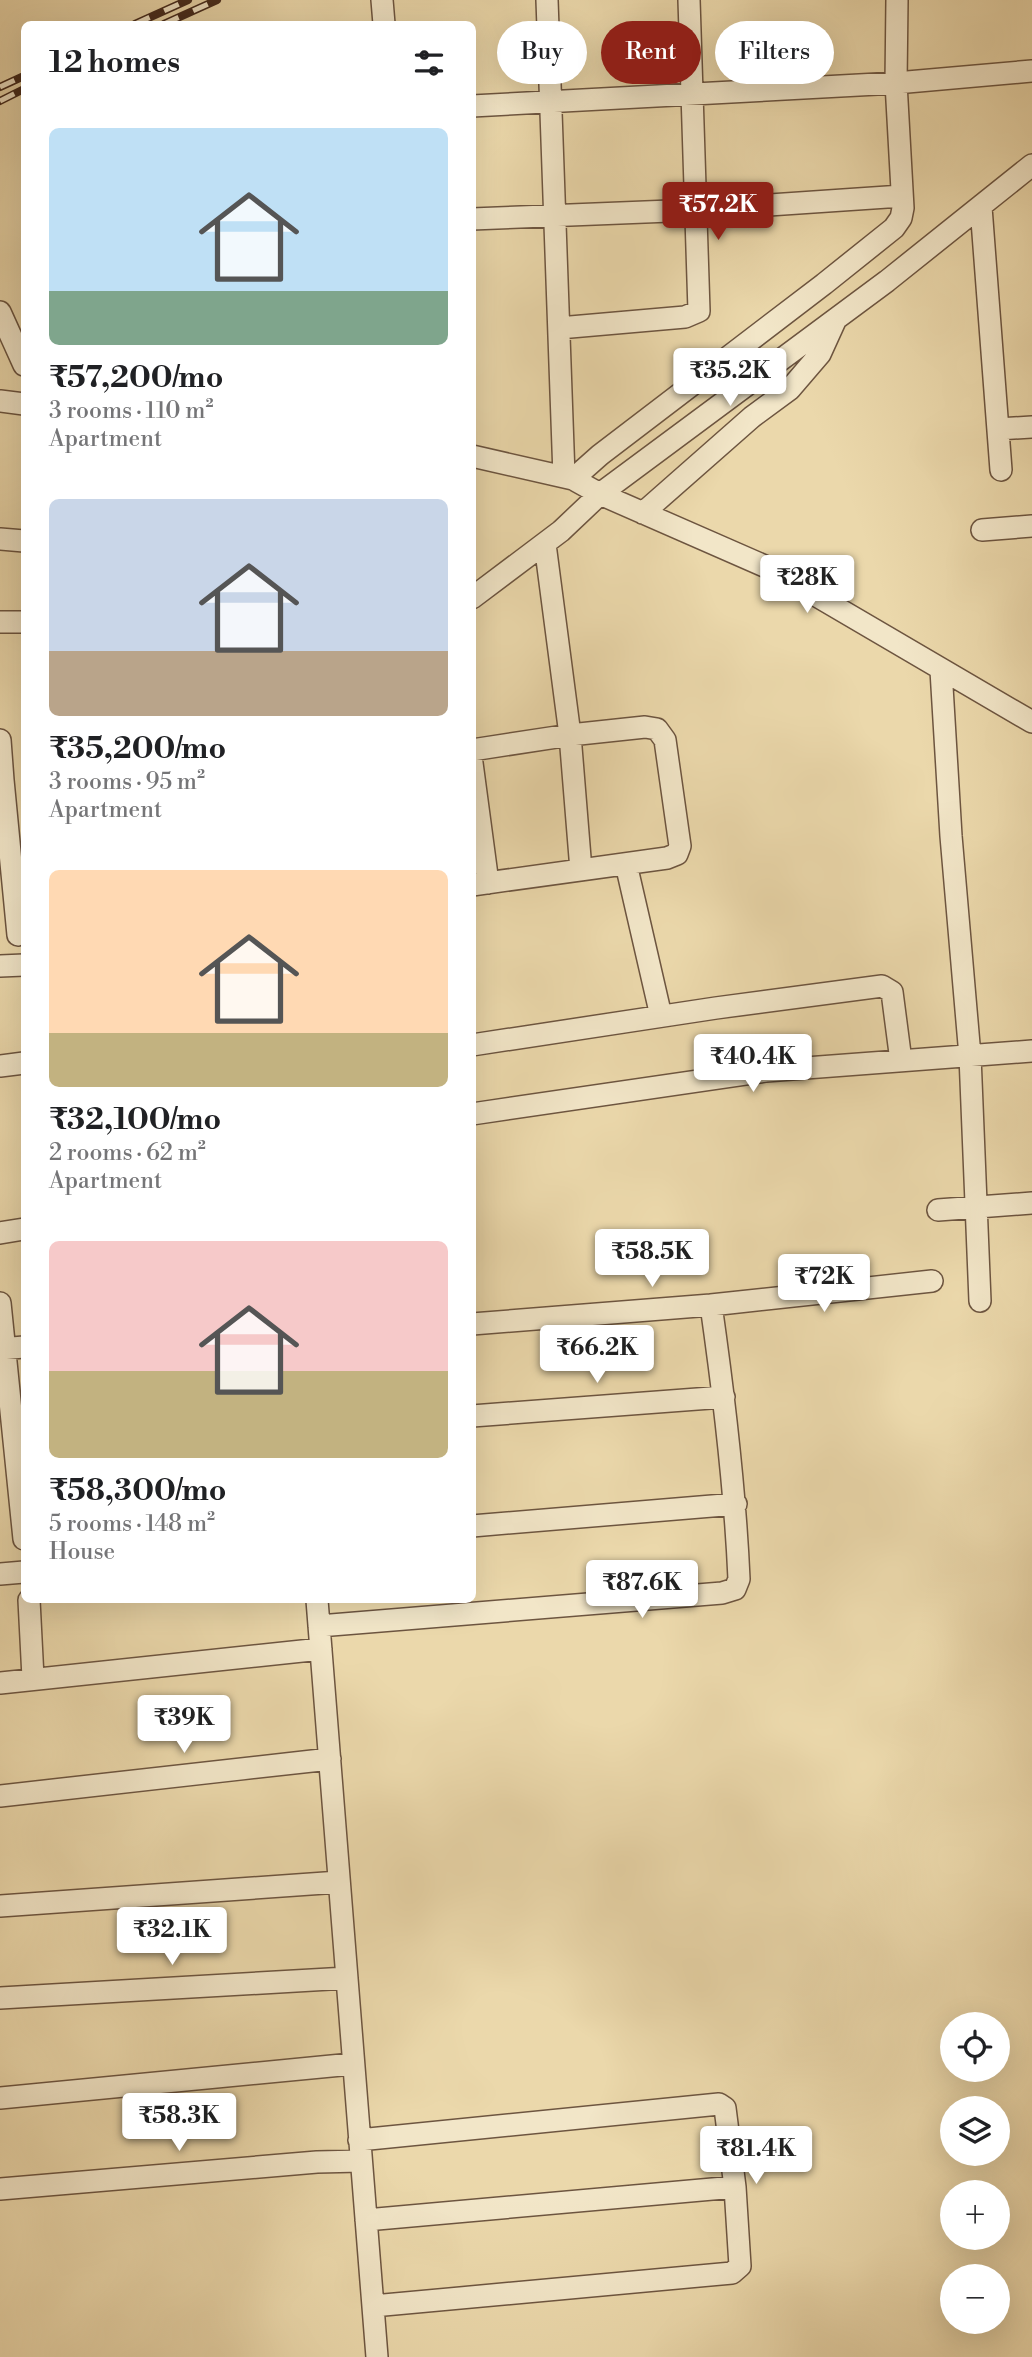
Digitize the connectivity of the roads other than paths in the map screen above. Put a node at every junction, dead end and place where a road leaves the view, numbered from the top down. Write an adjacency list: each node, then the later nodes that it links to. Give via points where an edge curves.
1 (382, 0): 5 (street)
2 (547, 0): 9 (street)
3 (689, 0): 8 (street)
4 (897, 0): 7 (street)
5 (384, 21)
6 (1032, 71): 7 (street)
7 (896, 83): 8 (street); 12 (street)
8 (693, 94): 9 (street); 14 (street)
9 (550, 102): 10 (street); 15 (street)
10 (476, 106)
11 (1032, 165): 13 (street)
12 (902, 196): 14 (street); 27 (street, via 901,218 894,228 600,455)
13 (981, 206): 18 (street); 24 (street)
14 (695, 209): 15 (street); 19 (street, via 700,303 696,314)
15 (555, 216): 16 (street); 19 (street)
16 (476, 219)
17 (0, 312): 20 (street)
18 (836, 319): 27 (street); 28 (street, via 820,354 790,390 752,416)
19 (559, 328): 27 (street)
20 (21, 358)
21 (0, 401): 22 (street)
22 (21, 404)
23 (1032, 427): 24 (street)
24 (998, 429): 26 (street)
25 (476, 457): 27 (street)
26 (1001, 470)
27 (583, 484): 28 (street); 33 (street)
28 (643, 513): 37 (street, via 769,568)
29 (1032, 526): 30 (street)
30 (982, 530)
31 (0, 538): 32 (street)
32 (21, 541)
33 (545, 544): 34 (street); 39 (street)
34 (476, 595)
35 (0, 622): 36 (street)
36 (21, 622)
37 (941, 670): 38 (street); 54 (street)
38 (1032, 722)
39 (570, 735): 41 (street); 45 (street, via 645,727 662,733 679,851 667,858); 46 (street)
40 (0, 740): 42 (street)
41 (476, 749)
42 (2, 780): 44 (street)
43 (476, 824): 47 (street)
44 (17, 846): 48 (street)
45 (626, 864): 46 (street); 51 (street)
46 (581, 870): 47 (street)
47 (480, 884)
48 (14, 937)
49 (21, 965): 50 (street)
50 (0, 966)
51 (661, 1016): 52 (street); 55 (street, via 886,986 893,996)
52 (476, 1044)
53 (1032, 1051): 54 (street)
54 (970, 1056): 55 (street); 60 (street)
55 (901, 1061): 58 (street, via 766,1071)
56 (21, 1063): 57 (street)
57 (0, 1066)
58 (476, 1113)
59 (1032, 1203): 60 (street)
60 (975, 1207): 61 (street); 65 (street)
61 (937, 1210)
62 (21, 1229): 63 (street)
63 (0, 1233)
64 (932, 1281): 67 (street)
65 (980, 1301)
66 (0, 1303): 69 (street)
67 (710, 1305): 68 (street); 70 (street)
68 (476, 1324)
69 (10, 1348): 72 (street)
70 (724, 1397): 71 (street); 73 (street)
71 (476, 1416)
72 (13, 1457): 74 (street)
73 (736, 1504): 75 (street); 80 (street, via 739,1579 730,1591)
74 (21, 1517)
75 (476, 1526)
76 (21, 1572): 77 (street)
77 (0, 1574)
78 (30, 1603): 82 (street)
79 (317, 1603): 80 (street)
80 (319, 1626): 81 (street)
81 (321, 1649): 82 (street); 84 (street)
82 (33, 1678): 83 (street)
83 (0, 1683)
84 (330, 1759): 85 (street); 86 (street)
85 (0, 1796)
86 (339, 1882): 87 (street); 88 (street)
87 (0, 1906)
88 (346, 1978): 89 (street); 90 (street)
89 (0, 1998)
90 (352, 2064): 91 (street); 92 (street)
91 (0, 2098)
92 (360, 2151): 93 (street, via 719,2104 725,2108); 94 (street, via 317,2162); 95 (street)
93 (735, 2187): 95 (street); 96 (street, via 740,2266 732,2273)
94 (0, 2189)
95 (366, 2220): 96 (street)
96 (373, 2306): 97 (street)
97 (377, 2357)

